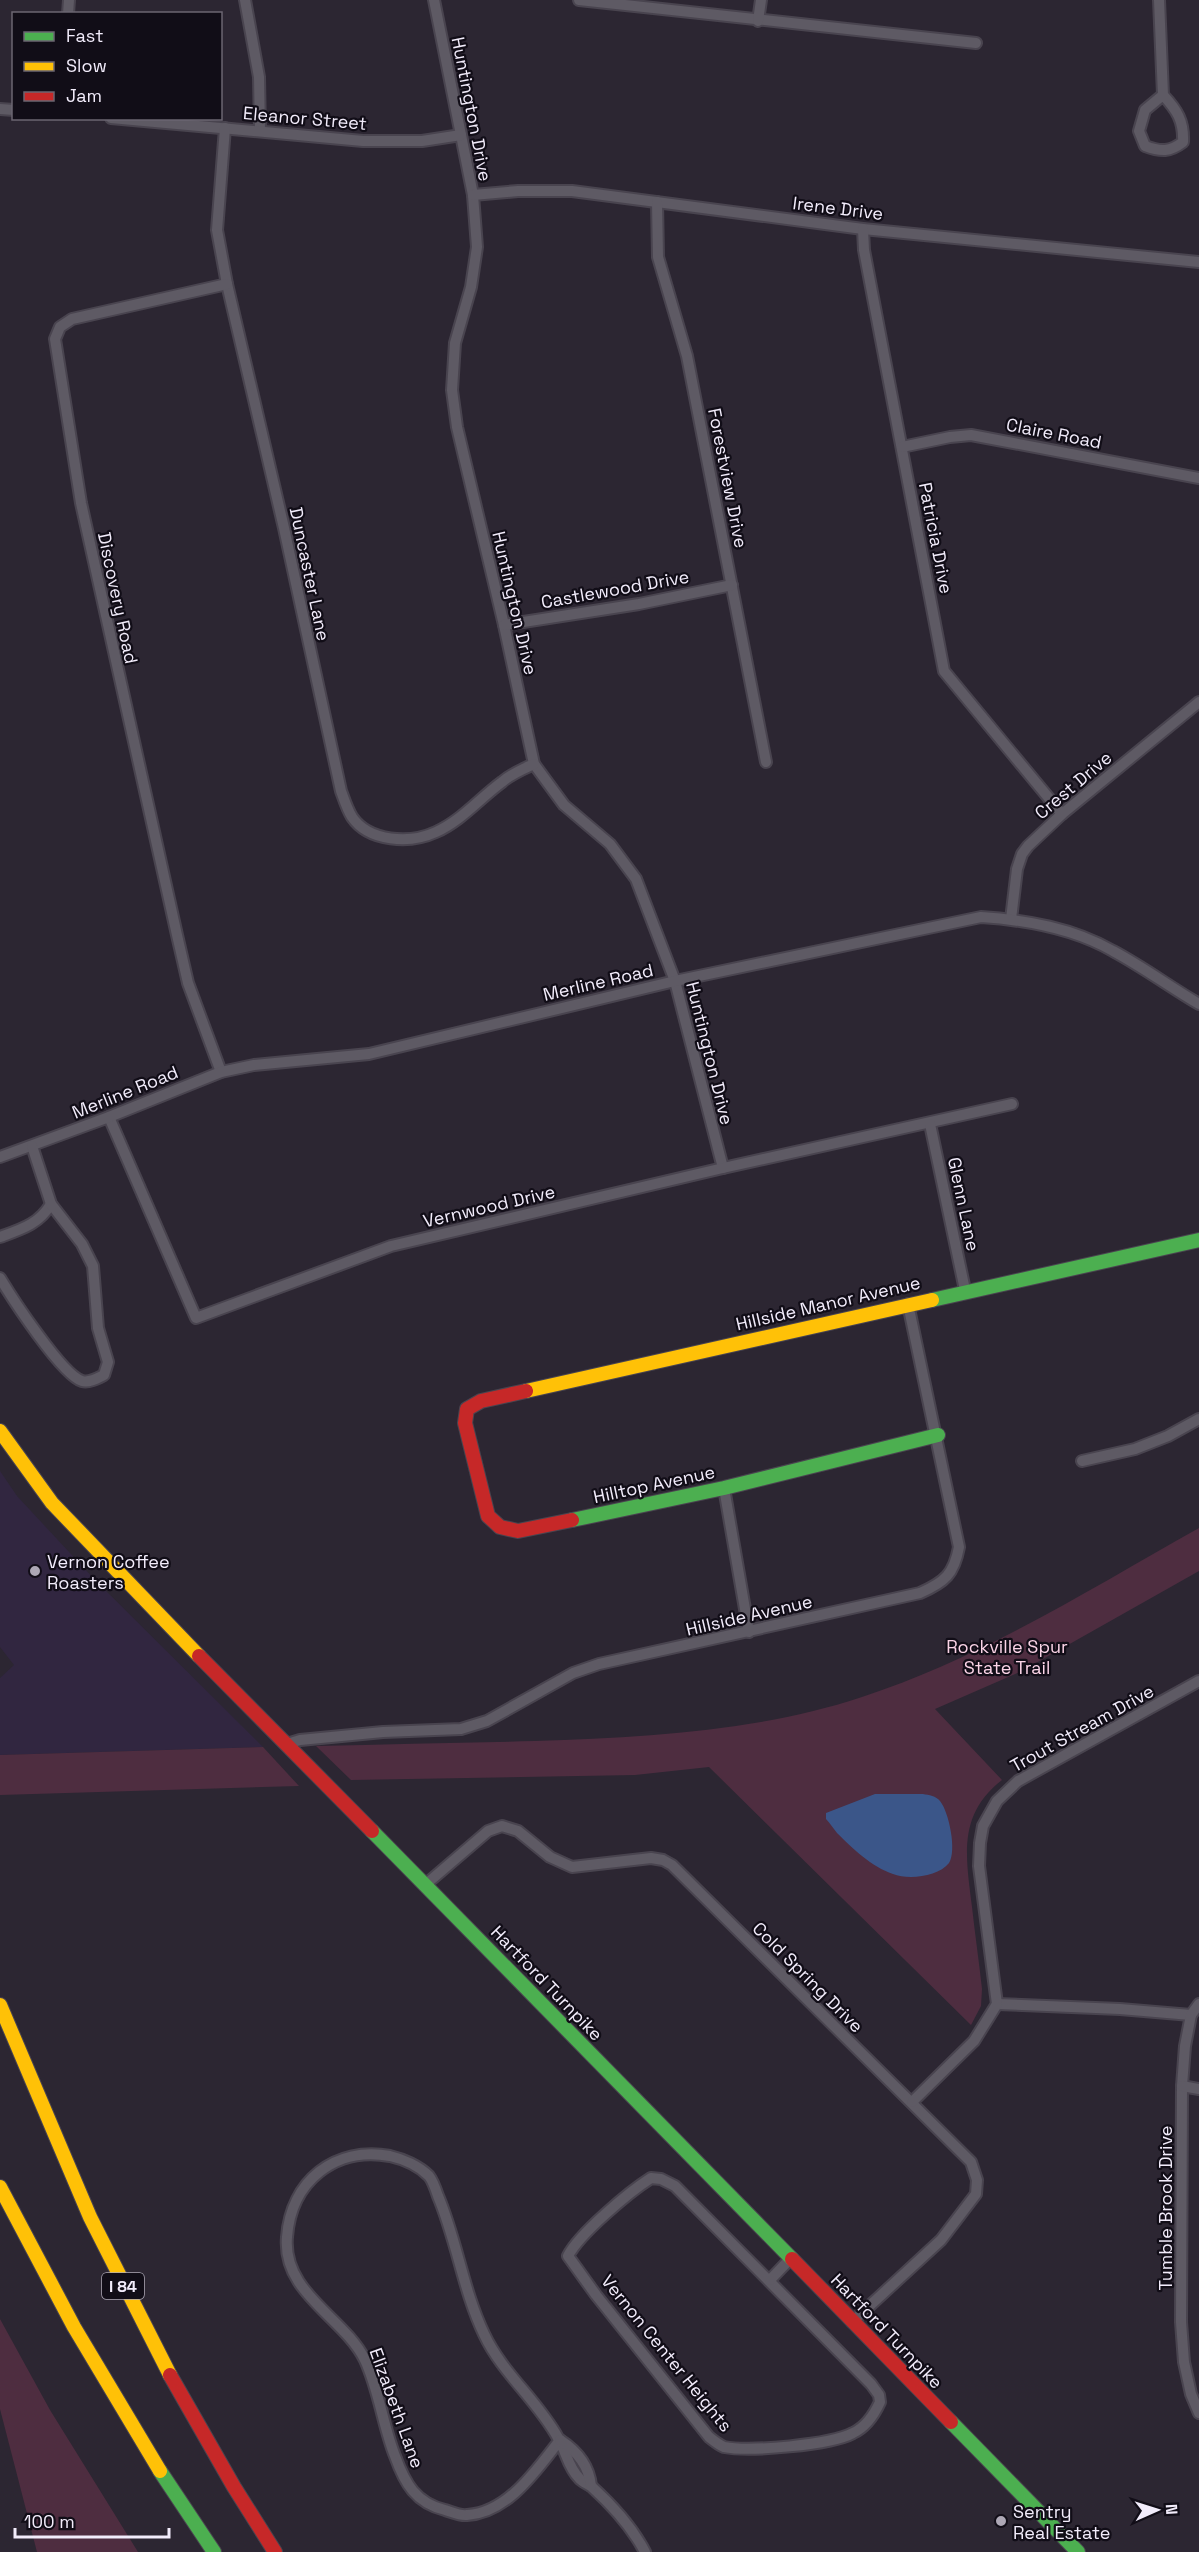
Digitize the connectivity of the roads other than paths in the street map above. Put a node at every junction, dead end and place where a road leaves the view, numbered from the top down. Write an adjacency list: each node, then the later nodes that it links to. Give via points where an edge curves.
1 (245, 0): 11 (street, via 259,77)
2 (434, 0): 12 (street, Huntington Drive)
3 (579, 0): 6 (street)
4 (761, 0): 6 (street)
5 (1159, 0): 8 (street)
6 (758, 21): 7 (street)
7 (976, 44)
8 (1163, 95): 8 (street, via 1184,125 1183,142 1172,150 1158,151 1145,146 1139,131 1145,110)
9 (134, 120): 10 (street, Eleanor Street)
10 (225, 128): 11 (street, Eleanor Street); 17 (street, Duncaster Lane, via 217,230)
11 (260, 131): 12 (street, Eleanor Street, via 363,141 422,141)
12 (460, 135): 13 (street, Huntington Drive)
13 (473, 195): 14 (street, Irene Drive, via 572,191); 21 (street, Huntington Drive, via 477,247 471,287 455,343 452,390 456,428)
14 (657, 202): 15 (street, Irene Drive); 20 (street, Forestview Drive, via 658,256 687,356)
15 (863, 229): 16 (street, Irene Drive); 18 (street, Patricia Drive)
16 (1199, 262)
17 (227, 284): 24 (street, Duncaster Lane, via 341,791 352,817 366,830 382,837 404,839 435,833 504,780); 29 (street, Discovery Road, via 72,319 60,327 55,339 100,597 188,982)
18 (902, 447): 19 (street, Claire Road, via 971,435); 25 (street, Patricia Drive, via 944,671)
19 (1199, 478)
20 (732, 585): 21 (street, Castlewood Drive); 23 (street, Forestview Drive)
21 (504, 625): 24 (street, Huntington Drive)
22 (1199, 702): 25 (street, Crest Drive)
23 (766, 762)
24 (534, 764): 27 (street, Huntington Drive, via 564,805 610,844 636,879)
25 (1062, 814): 26 (street, Crest Drive, via 1022,854)
26 (1011, 919): 27 (street, Merline Road, via 981,917); 28 (street, Merline Road, via 1074,934 1112,950)
27 (675, 981): 29 (street, Merline Road, via 369,1054); 35 (street, Huntington Drive)
28 (1199, 1004)
29 (221, 1071): 31 (street, Merline Road)
30 (1012, 1104): 32 (street, Vernwood Drive)
31 (109, 1117): 33 (street, Merline Road); 35 (street, Vernwood Drive, via 196,1318 391,1246)
32 (930, 1124): 35 (street, Vernwood Drive); 40 (street, Glenn Lane)
33 (32, 1146): 34 (street, Merline Road); 36 (street)
34 (0, 1157)
35 (723, 1168)
36 (51, 1204): 37 (street, via 35,1224); 39 (street, via 82,1244 93,1266 98,1328 108,1362 104,1375 82,1381 69,1372 16,1305)
37 (0, 1238)
38 (1199, 1239): 40 (main road, Hillside Manor Avenue)
39 (0, 1278)
40 (965, 1290): 41 (main road, Hillside Manor Avenue)
41 (908, 1304): 42 (main road, Hillside Manor Avenue, via 482,1401); 45 (street, Hillside Avenue)
42 (467, 1409): 47 (main road, Hilltop Avenue, via 465,1423 488,1515 500,1527 518,1531)
43 (1199, 1419): 46 (street, via 1136,1449)
44 (0, 1431): 50 (main road, Hartford Turnpike, via 52,1503)
45 (938, 1436): 47 (main road, Hilltop Avenue); 48 (street, Hillside Avenue, via 960,1547 957,1562 942,1583 920,1593)
46 (1082, 1461)
47 (724, 1488): 48 (street)
48 (749, 1632): 50 (street, Hillside Avenue, via 599,1664 573,1673 487,1721 461,1729 372,1733)
49 (1199, 1681): 53 (street, Trout Stream Drive, via 1018,1781 997,1801 983,1826 979,1866)
50 (287, 1744): 51 (main road, Hartford Turnpike)
51 (425, 1885): 58 (street, Cold Spring Drive, via 488,1831 502,1826 518,1831 550,1857 572,1868 651,1858 663,1860); 60 (main road, Hartford Turnpike)
52 (0, 2004): 66 (main road, I 84, via 72,2177 150,2340 208,2446)
53 (997, 2004): 55 (street); 58 (street, via 974,2041)
54 (1199, 2004): 55 (street, Tumble Brook Drive)
55 (1191, 2016): 56 (street, Tumble Brook Drive)
56 (1182, 2086): 57 (street); 63 (street, Tumble Brook Drive, via 1181,2322 1184,2362)
57 (1199, 2089)
58 (912, 2102): 62 (street, Cold Spring Drive, via 971,2162 977,2180 976,2194 941,2240)
59 (0, 2187): 65 (main road, via 93,2361)
60 (790, 2259): 61 (street); 62 (main road, Hartford Turnpike)
61 (770, 2280): 61 (street, Vernon Center Heights, via 879,2395 876,2412 853,2434 831,2442 741,2449 722,2446 709,2437 568,2256 574,2244 639,2186 651,2178 661,2179 675,2186)
62 (852, 2322): 68 (main road, Hartford Turnpike)
63 (1199, 2413)
64 (560, 2440): 64 (street, Elizabeth Lane, via 484,2334 448,2219 430,2177 404,2159 369,2152 332,2162 309,2181 292,2206 286,2239 290,2265 301,2286 350,2336 365,2361 395,2456 410,2489 430,2506 466,2516 494,2507 525,2484); 67 (street, Elizabeth Lane, via 573,2449 590,2472 591,2486 622,2517)
65 (214, 2552)
66 (275, 2552)
67 (645, 2552)
68 (1078, 2552)

